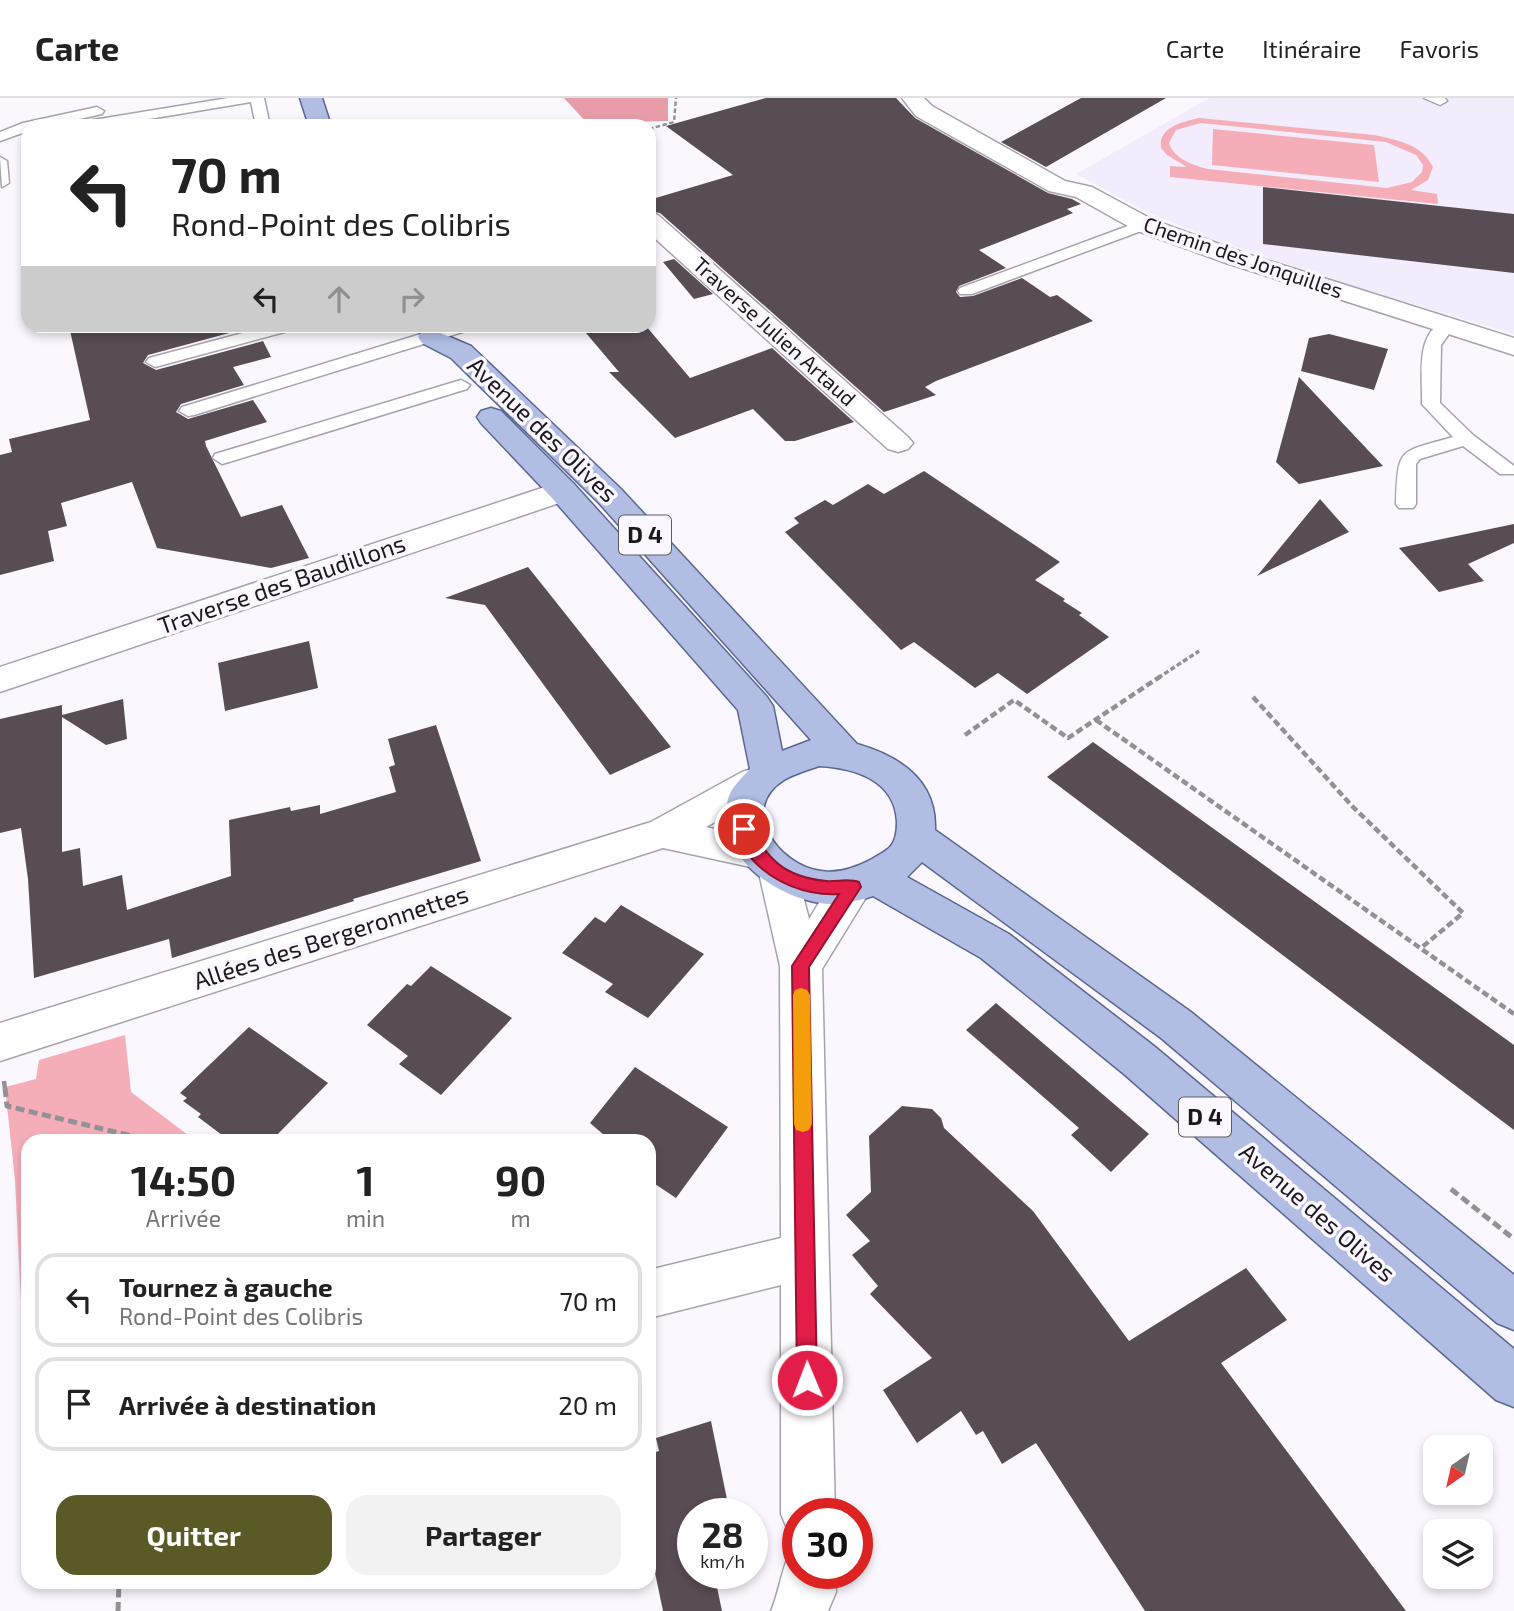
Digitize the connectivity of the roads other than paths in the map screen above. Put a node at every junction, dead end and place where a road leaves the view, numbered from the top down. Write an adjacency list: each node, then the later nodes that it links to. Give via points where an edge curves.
1 (163, 98): 5 (lane)
2 (255, 98): 6 (lane); 7 (lane)
3 (311, 98): 8 (main road)
4 (913, 98): 13 (street, Chemin des Jonquilles, via 924,111 1057,186 1084,192)
5 (62, 119)
6 (124, 119)
7 (261, 119)
8 (318, 119)
9 (21, 129): 10 (lane)
10 (0, 137)
11 (0, 161): 12 (lane)
12 (2, 183)
13 (1144, 225): 15 (lane); 16 (street, Chemin des Jonquilles)
14 (656, 226): 26 (street, Traverse Julien Artaud)
15 (966, 291)
16 (1446, 327): 21 (street, Chemin des Jonquilles); 25 (lane, via 1432,344 1431,404)
17 (261, 333): 22 (lane)
18 (421, 333): 24 (lane)
19 (428, 333): 23 (main road, Avenue des Olives / D 4, via 437,358)
20 (430, 333): 32 (main road, Avenue des Olives / D 4, via 461,352 610,496)
21 (1514, 347)
22 (156, 362)
23 (457, 381): 27 (lane); 29 (main road, Avenue des Olives / D 4)
24 (188, 411)
25 (1466, 439): 28 (lane); 30 (lane, via 1413,455 1407,464)
26 (898, 443)
27 (223, 451)
28 (1507, 470)
29 (563, 491): 31 (street, Traverse des Baudillons); 33 (main road, Avenue des Olives / D 4, via 755,706)
30 (1406, 504)
31 (0, 680)
32 (843, 752): 33 (main road, via 790,758); 35 (main road, via 876,763 902,782 916,809)
33 (761, 776): 34 (street, Allées des Bergeronnettes); 36 (main road, via 744,805 744,829)
34 (663, 833): 36 (street, Allées des Bergeronnettes); 39 (street, Allées des Bergeronnettes)
35 (916, 838): 37 (main road, via 904,859); 42 (main road, D 4, via 1175,1025)
36 (767, 863): 37 (main road, via 801,883 827,888); 38 (street)
37 (865, 883): 38 (street); 43 (main road, Avenue des Olives / D 4, via 1006,955 1139,1060)
38 (801, 966): 40 (street)
39 (2, 1059)
40 (805, 1256): 41 (street); 44 (street)
41 (656, 1292)
42 (1514, 1306)
43 (1514, 1382)
44 (808, 1498)

